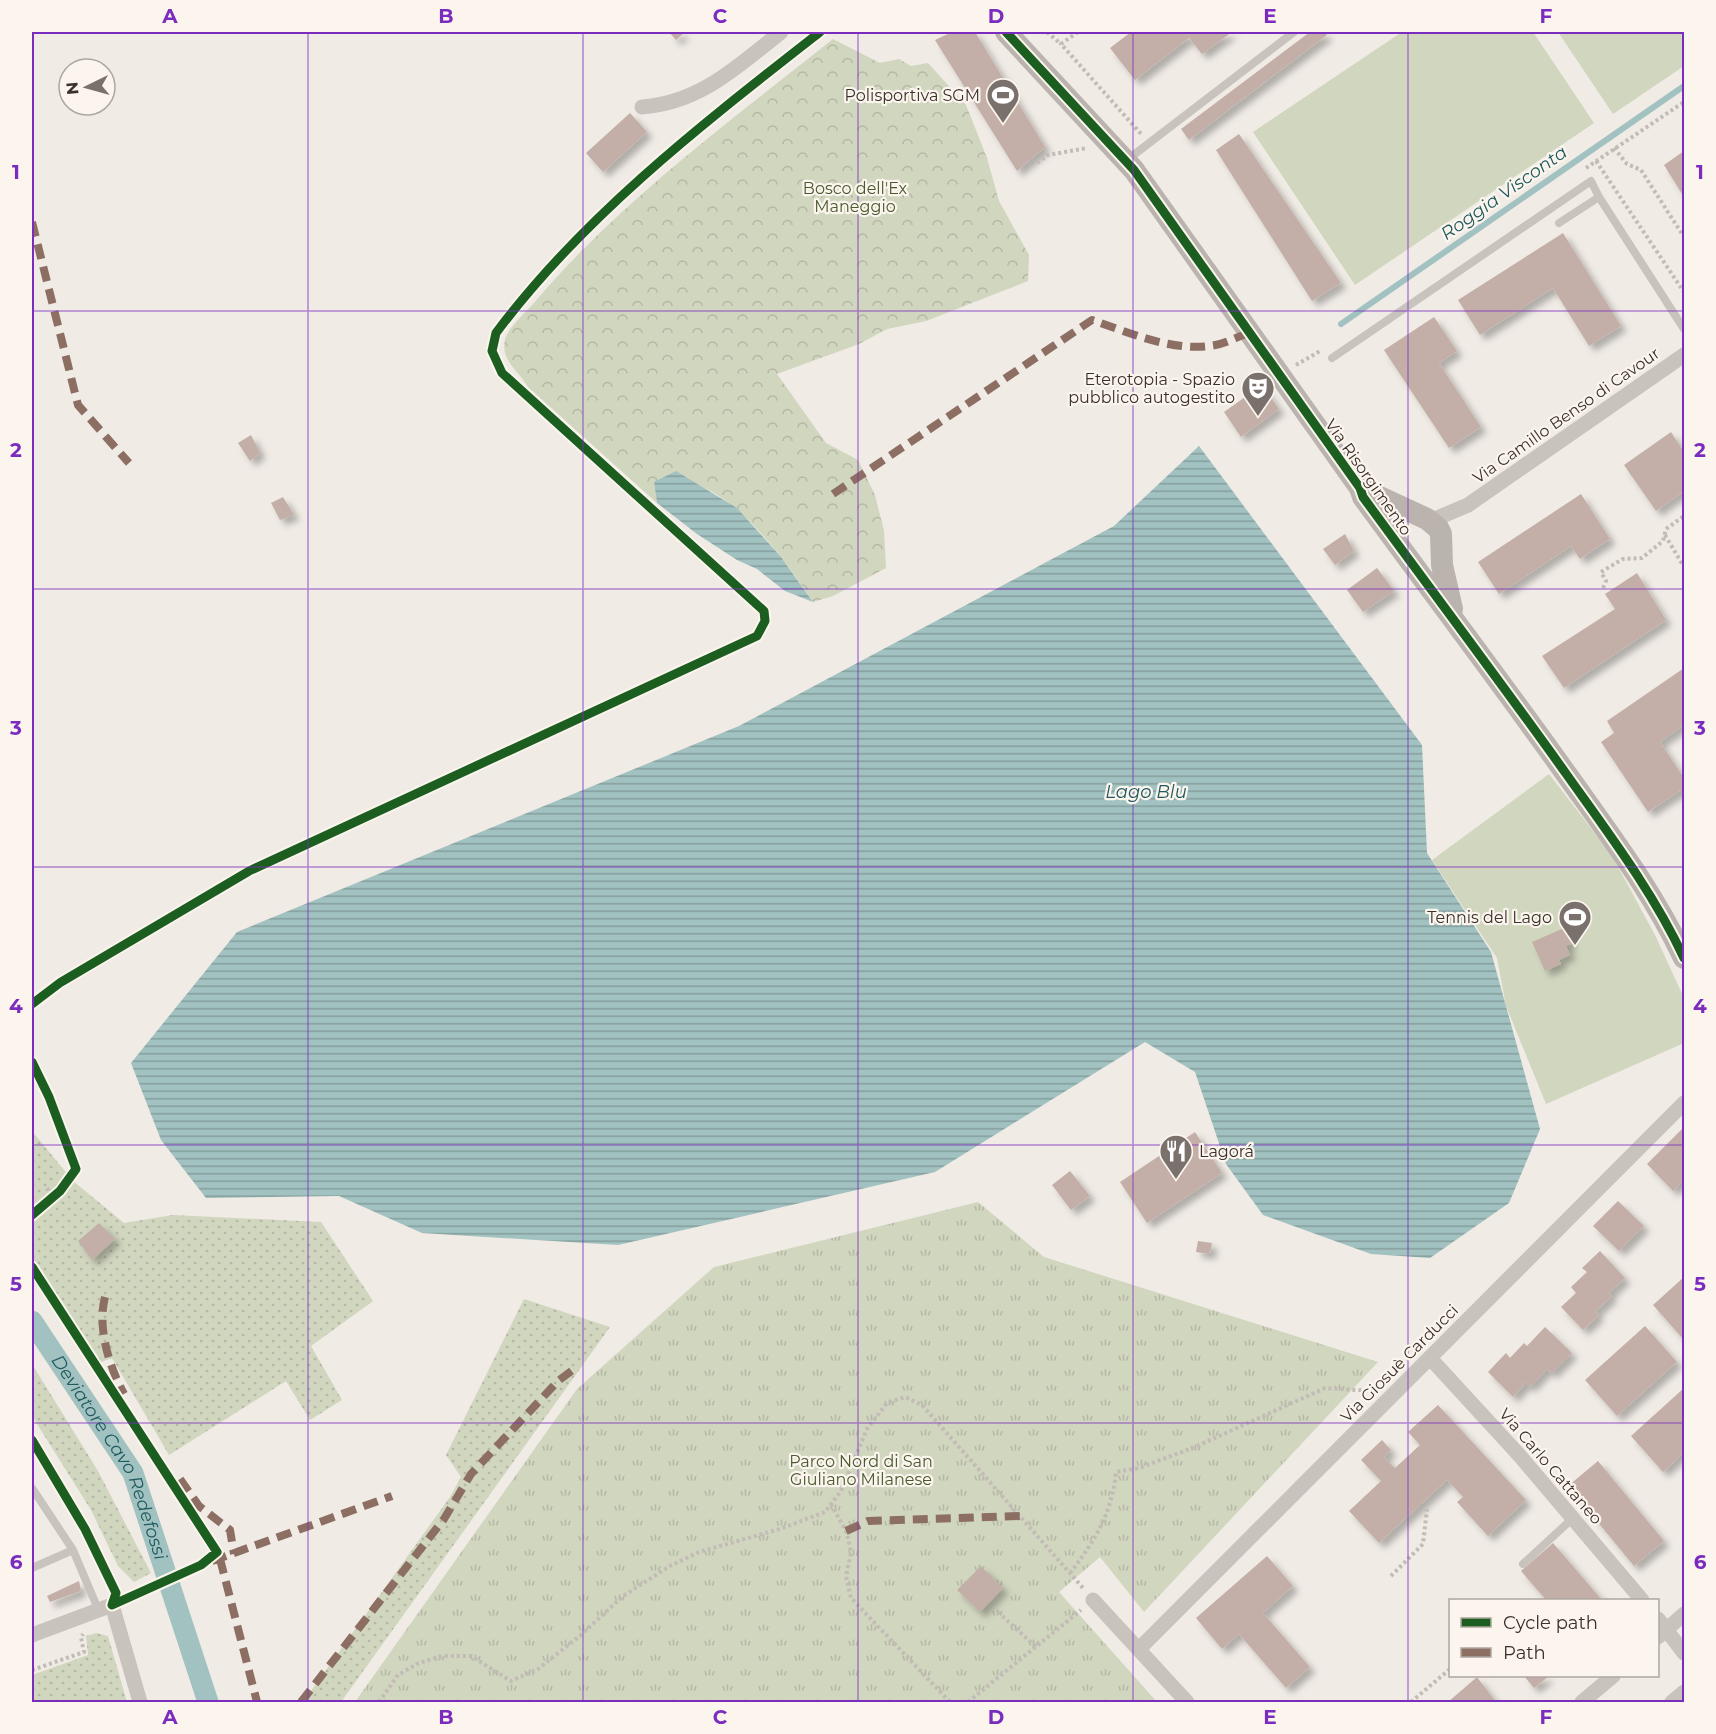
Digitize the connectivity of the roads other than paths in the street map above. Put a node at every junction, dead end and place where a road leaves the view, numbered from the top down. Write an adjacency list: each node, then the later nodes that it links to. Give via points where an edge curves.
1 (781, 32): 4 (street, via 693,96)
2 (1006, 32): 5 (street, Via Risorgimento)
3 (1294, 32): 5 (lane)
4 (642, 107)
5 (1126, 161): 11 (street, Via Risorgimento)
6 (1599, 197): 7 (lane); 8 (lane); 10 (lane, via 1591,181)
7 (1559, 223)
8 (1684, 329)
9 (1684, 355): 12 (street, Via Camillo Benso di Cavour)
10 (1332, 358)
11 (1360, 488): 12 (street, Via Risorgimento); 13 (street, Via Risorgimento)
12 (1433, 530): 13 (street, Via Risorgimento, via 1437,554 1418,561); 13 (street, Via Risorgimento, via 1413,519 1401,529 1399,543); 14 (street, Via Risorgimento)
13 (1404, 553): 14 (street, Via Risorgimento)
14 (1453, 616): 15 (street, Via Risorgimento, via 1617,845 1661,912)
15 (1684, 958)
16 (1684, 1103): 17 (street, Via Giosuè Carducci)
17 (1430, 1358): 19 (street, Via Carlo Cattaneo); 29 (street, Via Giosuè Carducci)
18 (32, 1488): 20 (lane)
19 (1573, 1518): 21 (lane); 23 (street, Via Carlo Cattaneo)
20 (73, 1550): 22 (lane); 25 (lane)
21 (1523, 1564)
22 (32, 1568)
23 (1641, 1599)
24 (1093, 1600): 29 (street)
25 (105, 1607): 28 (street); 33 (street)
26 (1684, 1614): 27 (street)
27 (1660, 1628): 30 (street)
28 (32, 1635)
29 (1140, 1648): 34 (street)
30 (1684, 1653)
31 (1612, 1677): 35 (street)
32 (1684, 1692): 36 (street)
33 (140, 1702)
34 (1187, 1702)
35 (1582, 1702)
36 (1672, 1702)

